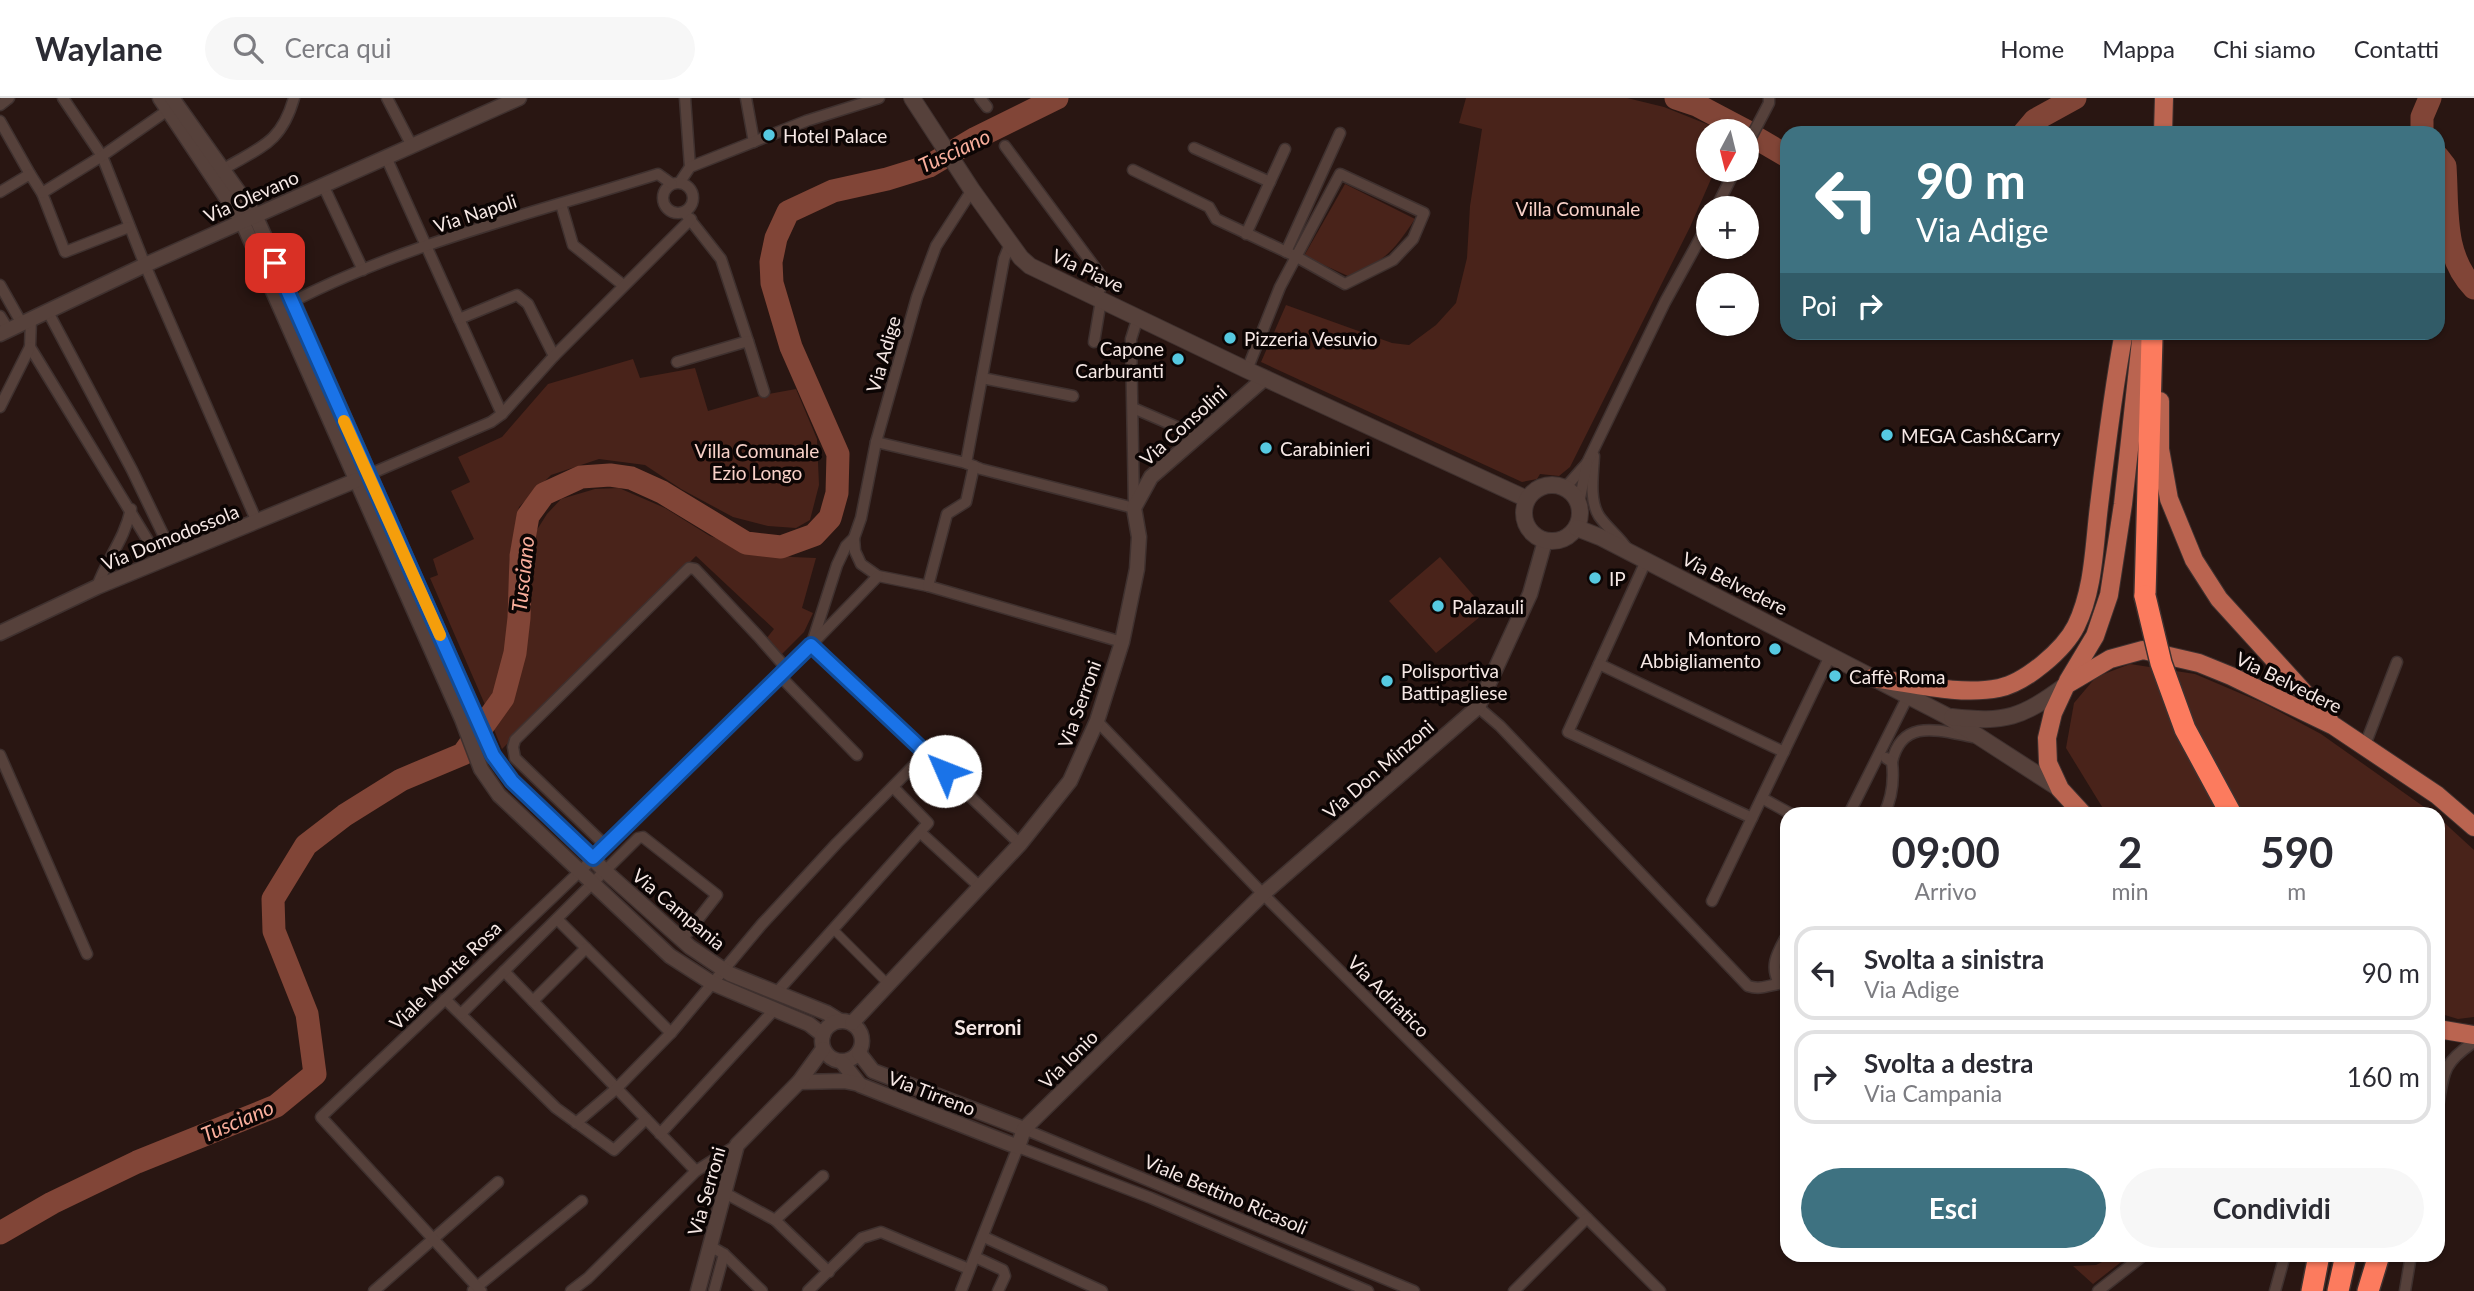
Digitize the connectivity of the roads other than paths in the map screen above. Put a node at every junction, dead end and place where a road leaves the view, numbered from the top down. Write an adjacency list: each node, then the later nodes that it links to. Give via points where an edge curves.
1 (9, 98): 13 (street)
2 (63, 98): 24 (street)
3 (294, 98): 27 (street, via 274,139)
4 (387, 98): 20 (street)
5 (519, 98): 20 (street, Via Olevano)
6 (685, 98): 26 (street)
7 (746, 98): 19 (street)
8 (879, 98): 19 (street)
9 (912, 98): 32 (main road, Via Piave)
10 (1769, 100): 14 (street)
11 (167, 102): 24 (street); 27 (street); 38 (street)
12 (2164, 102): 16 (main road); 17 (main road)
13 (0, 105)
14 (1759, 120)
15 (0, 121): 29 (street)
16 (2158, 126)
17 (2162, 126)
18 (1340, 133): 44 (street)
19 (754, 142): 26 (street)
20 (412, 146): 25 (street, Via Olevano)
21 (1005, 146): 49 (street, via 1105,281)
22 (1194, 148): 30 (street)
23 (1284, 149): 30 (street)
24 (102, 156): 35 (street); 39 (street)
25 (386, 157): 33 (street, Via Olevano); 43 (street)
26 (690, 167): 31 (street)
27 (222, 170): 38 (street)
28 (1133, 170): 40 (street, via 1209,207 1216,219)
29 (30, 174): 34 (street); 35 (street)
30 (1270, 182): 40 (street)
31 (676, 183): 36 (street, Via Napoli, via 658,174); 37 (street, via 688,186 693,196); 37 (street, via 664,190 663,204)
32 (969, 184): 41 (main road, Via Piave); 73 (street, Via Adige, via 936,246 917,297)
33 (323, 185): 38 (street, Via Olevano); 46 (street)
34 (0, 192)
35 (42, 193): 39 (street, via 65,252)
36 (561, 204): 43 (street, Via Napoli); 48 (street, via 573,245)
37 (687, 215): 48 (street, Via Domodossola); 59 (street, via 722,259)
38 (248, 218): 45 (street, Via Olevano); 50 (street)
39 (129, 227): 45 (street)
40 (1246, 234): 44 (street)
41 (1010, 244): 49 (main road, Via Piave, via 1030,266); 65 (street)
42 (1696, 246): 74 (street)
43 (427, 247): 46 (street, Via Napoli); 53 (street)
44 (1290, 254): 44 (street, via 1345,284 1393,260 1413,239 1424,213 1340,174); 64 (street)
45 (145, 265): 51 (street, Via Olevano); 83 (street)
46 (363, 270): 50 (street, Via Napoli)
47 (0, 285): 54 (street)
48 (623, 285): 62 (street, Via Domodossola)
49 (1098, 299): 52 (main road, Via Piave); 60 (street)
50 (286, 305): 77 (street)
51 (47, 310): 54 (street, Via Olevano); 88 (street, via 132,470)
52 (1138, 317): 64 (main road, Via Piave); 70 (street, Via Serroni, via 1130,338)
53 (458, 319): 62 (street, via 517,295 527,304); 71 (street)
54 (12, 325): 61 (street)
55 (2122, 340): 100 (main road, via 2089,592 2075,628 2025,678 1999,688 1960,689)
56 (2148, 340): 101 (main road, via 2109,595 2095,636)
57 (2149, 340): 121 (highway, bridge, via 2145,596 2161,663 2185,729)
58 (2150, 340): 106 (main road, via 2169,499 2194,560 2219,599)
59 (748, 341): 63 (street); 67 (street)
60 (1094, 342)
61 (30, 347): 69 (street); 82 (street)
62 (554, 356): 71 (street, Via Domodossola)
63 (677, 362)
64 (1247, 370): 66 (main road, Via Piave)
65 (982, 378): 68 (street); 76 (street)
66 (1265, 378): 72 (street, Via Consolini); 79 (main road)
67 (764, 393)
68 (1073, 396)
69 (0, 407)
70 (1133, 408): 72 (street); 81 (street, Via Serroni)
71 (502, 414): 77 (street, Via Domodossola)
72 (1198, 436): 81 (street, Via Consolini, via 1151,477)
73 (876, 442): 76 (street); 85 (street, Via Adige)
74 (1594, 450): 75 (street); 87 (street, via 1594,505)
75 (1587, 463): 78 (street); 80 (street)
76 (973, 466): 81 (street); 91 (street, via 966,502 947,514)
77 (363, 478): 83 (street, Via Domodossola); 128 (street, Via Campania, via 493,755 512,781); 129 (street, Via Campania, via 481,769 499,795)
78 (1565, 488): 79 (main road, via 1543,486); 80 (main road)
79 (1527, 499): 86 (main road, via 1526,524)
80 (1579, 503): 84 (main road)
81 (1133, 508): 94 (street, Via Serroni, via 1139,537 1137,569)
82 (131, 509): 88 (street); 92 (street, via 127,530)
83 (257, 522): 88 (street, Via Domodossola)
84 (1577, 528): 86 (main road, via 1563,540); 87 (main road, Via Belvedere)
85 (854, 538): 90 (street, via 862,564); 95 (street, Via Adige, via 837,565)
86 (1545, 541): 103 (street, Via Don Minzoni, via 1530,594)
87 (1630, 553): 89 (main road, Via Belvedere)
88 (167, 559): 92 (street, Via Domodossola)
89 (1646, 561): 96 (main road, Via Belvedere); 98 (street)
90 (878, 576): 91 (street); 95 (street, Via Adige)
91 (928, 586): 94 (street)
92 (97, 587): 93 (street, Via Domodossola)
93 (0, 633)
94 (1122, 642): 105 (street, Via Serroni)
95 (811, 645): 99 (street, Via Adige); 110 (street)
96 (1830, 656): 100 (main road, Via Belvedere); 109 (street)
97 (2397, 662): 108 (street)
98 (1599, 664): 109 (street); 123 (street, via 1568,732)
99 (783, 673): 113 (street); 127 (street, Via Adige); 127 (street, via 758,636 690,568 515,740 515,758)
100 (1872, 678): 102 (main road, Via Belvedere)
101 (2066, 685): 104 (main road, Via Belvedere, via 2012,717 1987,721); 106 (main road, Via Belvedere, via 2110,659 2143,650 2199,663); 116 (main road, Via Belvedere, via 2047,738 2048,762)
102 (1908, 696): 104 (main road, Via Belvedere); 111 (street)
103 (1478, 707): 132 (street, Via Don Minzoni); 145 (street, via 1748,986 1763,989)
104 (1947, 716): 107 (main road, Via Belvedere)
105 (1097, 721): 126 (street, Via Serroni, via 1070,781); 132 (street, Via Adriatico)
106 (2334, 726): 108 (main road, Via Belvedere)
107 (1982, 738): 114 (street, via 1920,730 1907,736); 116 (main road, Via Belvedere)
108 (2365, 745): 124 (main road, Via Belvedere)
109 (1784, 752): 117 (street)
110 (926, 753): 115 (street); 126 (street)
111 (1879, 754): 114 (street); 118 (street)
112 (0, 755): 139 (street)
113 (857, 755)
114 (1892, 762): 119 (street)
115 (893, 787): 125 (street, via 928,823); 141 (street)
116 (2060, 789): 120 (main road, Via Belvedere)
117 (1762, 798): 122 (street); 123 (street)
118 (1852, 807)
119 (1888, 807)
120 (2077, 807)
121 (2227, 807)
122 (1780, 808)
123 (1752, 818): 133 (street)
124 (2472, 823)
125 (921, 833): 131 (street); 135 (street)
126 (1020, 844): 131 (street, Via Serroni)
127 (606, 846): 128 (street, Via Adige)
128 (593, 858): 129 (street, Viale Monte Rosa); 130 (street, Via Campania)
129 (581, 870): 130 (street, Via Campania); 147 (street, Viale Monte Rosa)
130 (600, 877): 134 (street); 136 (street, Via Campania); 136 (street, via 643,837 717,895); 143 (street, Via Campania, via 670,956)
131 (979, 887): 144 (street, Via Serroni)
132 (1263, 894): 165 (street, Via Ionio); 174 (street, Via Adriatico)
133 (1712, 901)
134 (557, 919): 137 (street); 140 (street)
135 (833, 929): 144 (street); 146 (street)
136 (682, 940): 141 (street, Via Campania)
137 (586, 948): 148 (street); 153 (street)
138 (1780, 949): 142 (street, via 1774,961 1774,975)
139 (87, 954)
140 (504, 971): 148 (street); 150 (street)
141 (723, 971): 143 (street); 146 (street, Via Campania)
142 (1780, 980)
143 (712, 983): 149 (street, Via Campania); 153 (street)
144 (888, 984): 151 (street, Via Serroni)
145 (1780, 984)
146 (776, 993): 151 (street, Via Campania)
147 (445, 999): 150 (street); 177 (street, Viale Monte Rosa, via 321,1117)
148 (533, 1001): 162 (street)
149 (774, 1010): 155 (street, Via Campania, via 809,1024); 166 (street)
150 (461, 1014): 164 (street)
151 (846, 1022): 155 (street, via 831,1025); 157 (street, via 861,1032)
152 (2445, 1030): 154 (main road)
153 (671, 1033): 162 (street)
154 (2474, 1035)
155 (823, 1042): 158 (street); 160 (street, Via Serroni)
156 (2474, 1042): 159 (street, via 2455,1055)
157 (859, 1054): 158 (street); 165 (street, Via Tirreno, via 873,1071)
158 (838, 1061): 160 (street, Via Serroni); 161 (street, Via Tirreno)
159 (2445, 1070)
160 (799, 1082): 161 (street); 167 (street, Via Serroni)
161 (859, 1084): 168 (street, Via Tirreno)
162 (617, 1088): 163 (street); 164 (street)
163 (646, 1119): 164 (street, via 614,1150); 166 (street)
164 (576, 1123)
165 (1024, 1129): 168 (street, Via Ionio); 200 (street, Viale Bettino Ricasoli)
166 (660, 1134): 169 (street)
167 (737, 1145): 169 (street); 172 (street, Via Serroni)
168 (1018, 1147): 176 (street, Via Ionio); 199 (street, Viale Bettino Ricasoli)
169 (696, 1171): 191 (street)
170 (823, 1175): 175 (street)
171 (498, 1182): 177 (street)
172 (723, 1192): 175 (street); 178 (street, Via Serroni)
173 (582, 1201): 189 (street)
174 (1587, 1218): 201 (street); 202 (street, Via Adriatico)
175 (775, 1220): 188 (street)
176 (984, 1237): 180 (street, Via Ionio); 198 (street)
177 (433, 1239): 189 (street); 190 (street)
178 (710, 1246): 179 (street); 192 (street, Via Serroni)
179 (724, 1255): 193 (street); 194 (street)
180 (975, 1257): 187 (street, Via Ionio); 197 (street, via 1003,1270)
181 (2135, 1262): 203 (street)
182 (2282, 1262): 204 (street)
183 (2318, 1262): 205 (highway)
184 (2344, 1262): 206 (highway)
185 (2377, 1262): 207 (highway)
186 (2410, 1262): 208 (street)
187 (969, 1269): 188 (street, via 881,1232 862,1238); 196 (street, Via Ionio)
188 (829, 1272): 195 (street)
189 (477, 1289)
190 (374, 1291)
191 (570, 1291)
192 (698, 1291)
193 (714, 1291)
194 (762, 1291)
195 (808, 1291)
196 (961, 1291)
197 (998, 1291)
198 (1102, 1291)
199 (1368, 1291)
200 (1414, 1291)
201 (1514, 1291)
202 (1660, 1291)
203 (2098, 1291)
204 (2275, 1291)
205 (2312, 1291)
206 (2338, 1291)
207 (2368, 1291)
208 (2405, 1291)

